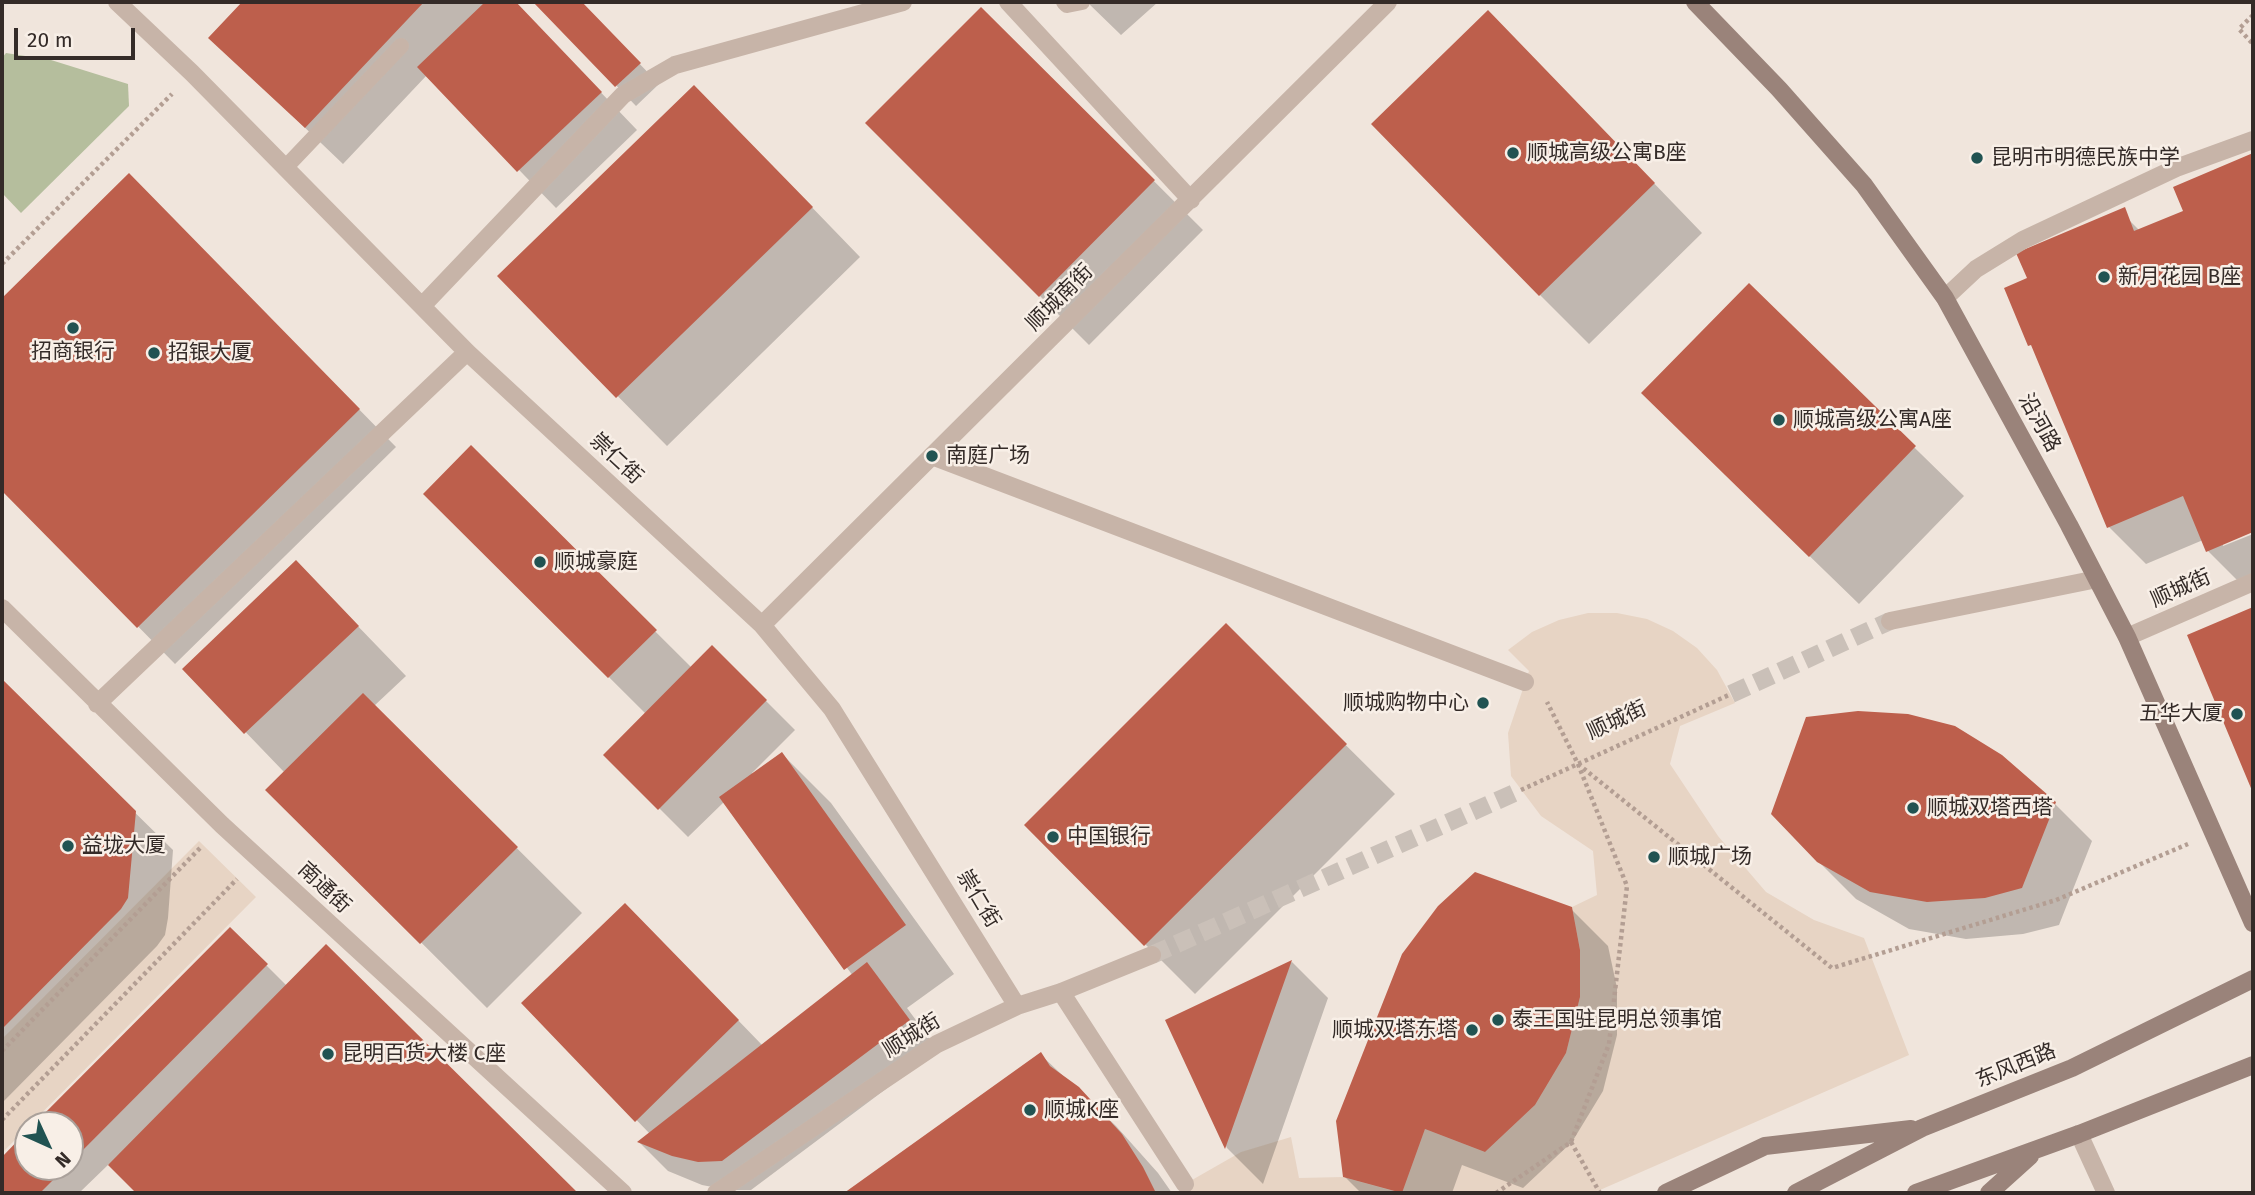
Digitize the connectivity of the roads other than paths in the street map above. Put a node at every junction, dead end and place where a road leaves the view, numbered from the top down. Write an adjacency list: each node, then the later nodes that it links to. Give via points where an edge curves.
1 (117, 2): 10 (street, 崇仁街)
2 (903, 2): 13 (street, via 675,65 623,95)
3 (1007, 2): 11 (street)
4 (1064, 2): 5 (lane)
5 (1082, 2)
6 (1388, 2): 11 (street, 顺城南街)
7 (1695, 2): 12 (main road, 沿河路, via 1864,185)
8 (401, 46): 10 (lane)
9 (2253, 140): 12 (street, via 2176,168 2023,240 1976,269)
10 (285, 168): 13 (street, 崇仁街)
11 (1191, 200): 15 (street, 顺城南街)
12 (1945, 298): 16 (main road, 沿河路)
13 (422, 306): 14 (street, 崇仁街)
14 (467, 352): 20 (street, 崇仁街); 23 (street)
15 (932, 456): 20 (street, 顺城南街); 22 (street)
16 (2097, 579): 19 (street); 21 (main road, 沿河路)
17 (2253, 582): 21 (street, 顺城街)
18 (2, 608): 23 (street, 南通街)
19 (1890, 621)
20 (762, 625): 28 (street, 崇仁街, via 832,709)
21 (2127, 638): 24 (main road, 沿河路)
22 (1525, 682)
23 (97, 704): 34 (street, 南通街, via 257,858)
24 (2253, 923)
25 (1152, 955): 27 (street, 顺城街)
26 (2253, 979): 30 (main road, 东风西路, via 2072,1068)
27 (1061, 992): 28 (street, 顺城街); 33 (street)
28 (1017, 1006): 35 (street, 顺城街, via 937,1044)
29 (2253, 1065): 31 (main road)
30 (1922, 1128): 36 (main road, via 1765,1146); 37 (main road, 东风西路)
31 (2079, 1134): 32 (main road); 40 (street)
32 (2038, 1149): 38 (main road); 39 (main road)
33 (1185, 1184)
34 (623, 1193)
35 (716, 1193)
36 (1666, 1193)
37 (1796, 1193)
38 (1916, 1193)
39 (1989, 1193)
40 (2106, 1193)

